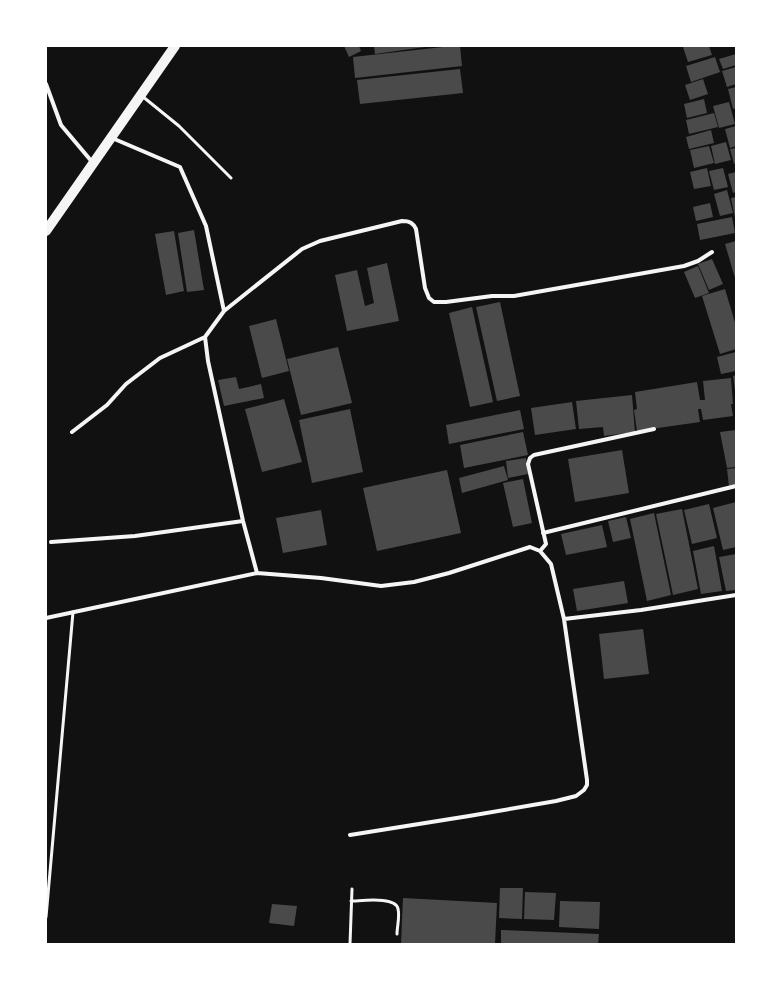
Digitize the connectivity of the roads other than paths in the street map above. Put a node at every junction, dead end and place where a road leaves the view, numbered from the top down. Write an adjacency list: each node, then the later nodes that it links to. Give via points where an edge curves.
1 (175, 46): 3 (main road)
2 (46, 84): 5 (street, via 61,125)
3 (141, 95): 4 (main road); 6 (lane, via 179,126)
4 (111, 138): 5 (main road); 9 (street, via 180,167 206,226)
5 (94, 163): 7 (main road)
6 (231, 178)
7 (46, 231)
8 (712, 252): 9 (street, via 698,261 677,267 514,296 434,302 429,298 425,288 416,229 408,221 402,221 320,241 302,249)
9 (224, 311): 10 (street)
10 (205, 337): 12 (street, via 160,358); 14 (street)
11 (654, 429): 15 (street, via 534,455 530,458 528,464)
12 (72, 432)
13 (736, 486): 15 (street)
14 (243, 521): 16 (street, via 135,536); 18 (street)
15 (543, 533): 17 (street, via 546,544)
16 (51, 542)
17 (540, 551): 18 (street, via 530,547 442,575 381,586); 22 (street, via 551,564)
18 (257, 573): 20 (street)
19 (736, 595): 22 (street)
20 (73, 612): 21 (street); 26 (lane)
21 (46, 618)
22 (564, 619): 23 (street, via 587,785 584,790 576,796 528,807)
23 (350, 834)
24 (352, 889): 25 (lane)
25 (351, 901): 27 (lane, via 377,900 396,904); 28 (lane)
26 (46, 917)
27 (397, 934)
28 (350, 944)

